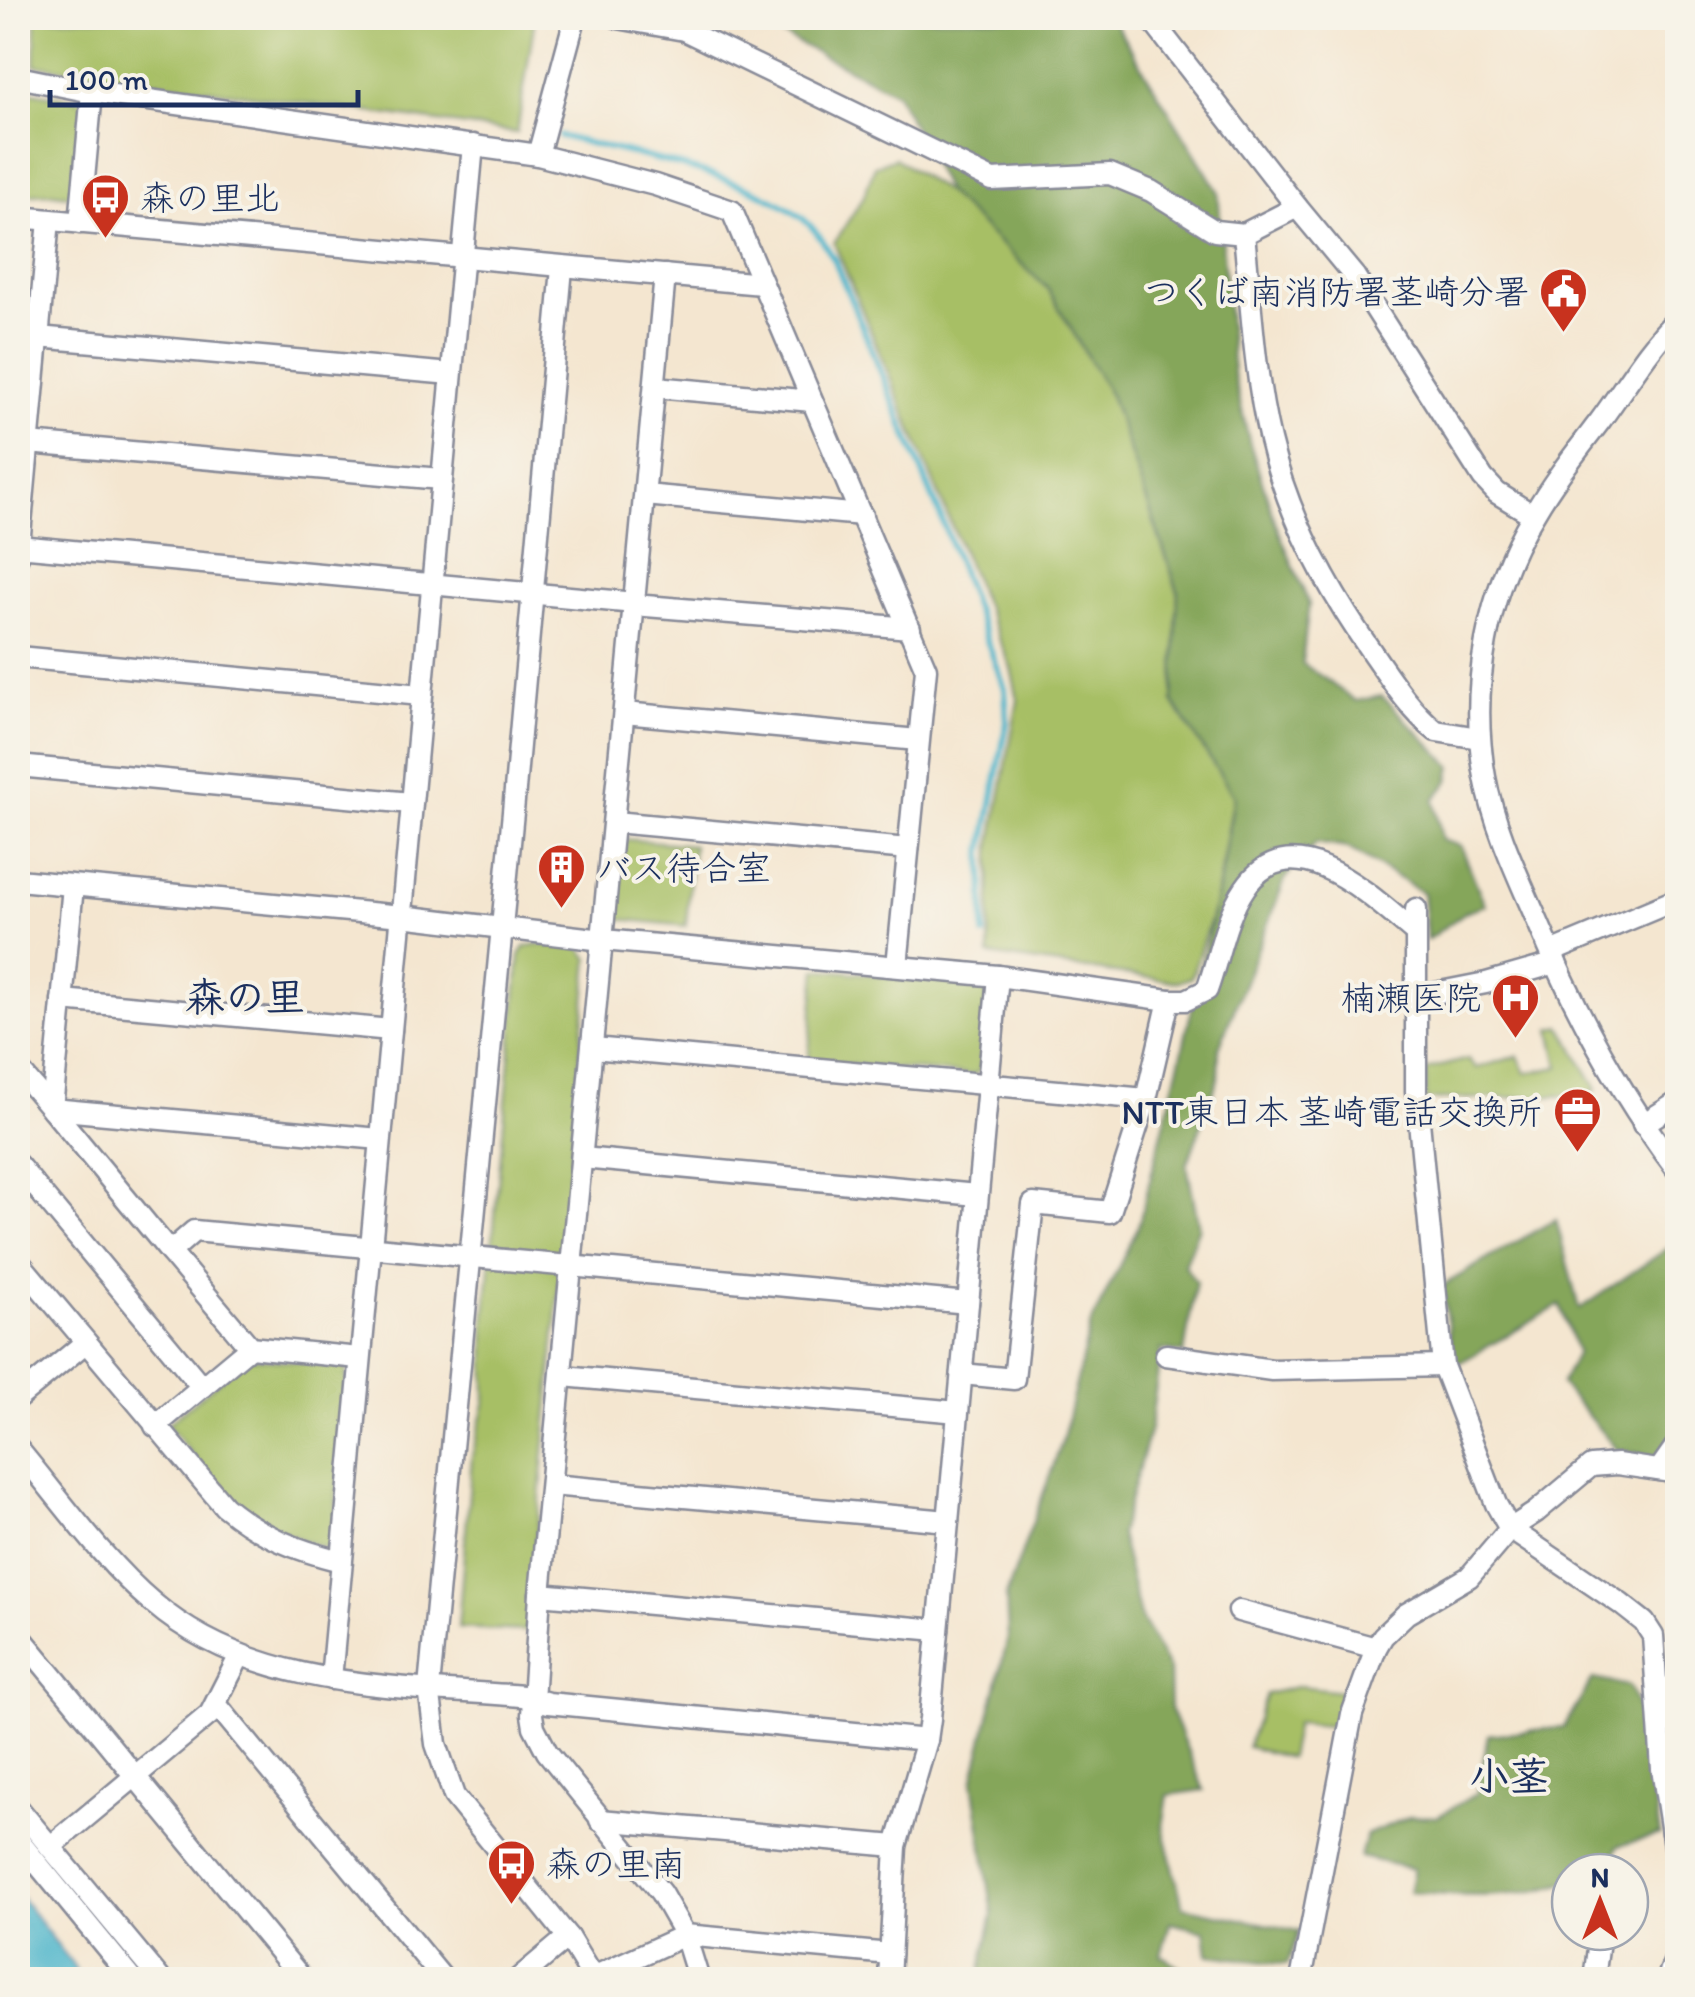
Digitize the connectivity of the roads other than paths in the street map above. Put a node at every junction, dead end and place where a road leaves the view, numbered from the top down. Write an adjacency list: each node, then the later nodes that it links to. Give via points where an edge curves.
1 (576, 18): 7 (street)
2 (618, 18): 12 (street, via 684,30 992,180 1110,174 1215,231)
3 (1150, 18): 8 (street)
4 (18, 77): 5 (street)
5 (92, 92): 6 (street); 11 (street)
6 (473, 144): 7 (street); 13 (street)
7 (538, 155): 16 (street, via 732,211)
8 (1297, 208): 12 (street); 26 (street, via 1355,276 1482,478)
9 (18, 217): 10 (street)
10 (49, 220): 11 (street); 18 (street)
11 (80, 222): 13 (street)
12 (1244, 234): 36 (street, via 1260,386 1282,483 1318,563 1428,735)
13 (462, 259): 14 (street); 19 (street)
14 (562, 268): 15 (street); 30 (street)
15 (665, 275): 16 (street); 20 (street)
16 (762, 284): 21 (street)
17 (1678, 318): 26 (street)
18 (38, 337): 19 (street); 22 (street)
19 (451, 374): 23 (street)
20 (654, 387): 21 (street); 24 (street)
21 (812, 401): 25 (street)
22 (28, 443): 23 (street); 27 (street)
23 (441, 479): 29 (street)
24 (645, 495): 25 (street); 31 (street)
25 (862, 515): 32 (street)
26 (1533, 515): 36 (street, via 1490,624)
27 (18, 546): 28 (street); 29 (street)
28 (18, 560)
29 (431, 585): 30 (street); 34 (street)
30 (532, 595): 31 (street); 47 (street)
31 (634, 604): 32 (street); 35 (street)
32 (910, 628): 37 (street, via 926,669)
33 (18, 657): 34 (street)
34 (421, 695): 39 (street)
35 (624, 713): 37 (street); 40 (street)
36 (1480, 738): 50 (street, via 1494,814)
37 (918, 740): 41 (street)
38 (18, 766): 39 (street)
39 (411, 803): 46 (street)
40 (614, 822): 41 (street); 49 (street)
41 (908, 849): 51 (street)
42 (18, 880): 43 (street)
43 (73, 886): 46 (street); 54 (street)
44 (1678, 899): 50 (street)
45 (1416, 909): 48 (street)
46 (402, 916): 47 (street); 56 (street)
47 (502, 927): 49 (street); 71 (street)
48 (1415, 933): 53 (street); 55 (street, via 1333,870 1300,860 1280,863 1247,885 1207,990)
49 (603, 940): 51 (street); 57 (street)
50 (1553, 958): 53 (street, via 1486,983); 63 (street)
51 (897, 966): 52 (street)
52 (998, 976): 55 (street); 59 (street)
53 (1415, 997): 79 (street, via 1416,1091)
54 (62, 1000): 56 (street); 62 (street)
55 (1170, 1000): 60 (street)
56 (391, 1030): 64 (street)
57 (592, 1048): 59 (street); 65 (street)
58 (18, 1069): 62 (street)
59 (988, 1084): 60 (street); 68 (street)
60 (1146, 1099): 80 (street, via 1110,1212 1032,1204 1014,1379)
61 (1678, 1102): 63 (street)
62 (52, 1109): 64 (street); 70 (street)
63 (1643, 1124): 67 (street)
64 (380, 1139): 69 (street)
65 (582, 1158): 68 (street); 73 (street)
66 (18, 1165): 82 (street)
67 (1678, 1171)
68 (977, 1195): 74 (street)
69 (370, 1248): 70 (street, via 194,1232); 71 (street); 78 (street)
70 (170, 1252): 76 (street)
71 (471, 1258): 73 (street); 100 (street)
72 (18, 1260): 75 (street)
73 (572, 1267): 74 (street); 81 (street)
74 (968, 1303): 80 (street)
75 (85, 1342): 83 (street); 85 (street)
76 (250, 1346): 78 (street); 82 (street)
77 (1166, 1355): 79 (street, via 1272,1370)
78 (359, 1358): 92 (street)
79 (1443, 1366): 91 (street)
80 (962, 1374): 84 (street)
81 (562, 1376): 84 (street); 89 (street)
82 (202, 1386): 85 (street)
83 (18, 1398)
84 (958, 1412): 90 (street)
85 (155, 1426): 92 (street, via 242,1520 284,1545)
86 (1678, 1442): 88 (street)
87 (18, 1449): 98 (street, via 151,1602)
88 (1668, 1472): 91 (street, via 1591,1466)
89 (551, 1485): 90 (street); 93 (street)
90 (948, 1521): 95 (street)
91 (1510, 1529): 97 (street, via 1470,1577 1406,1614); 107 (street, via 1644,1622 1653,1636 1662,1769)
92 (341, 1560): 99 (street)
93 (540, 1594): 95 (street); 101 (street)
94 (1240, 1611): 97 (street)
95 (938, 1630): 103 (street)
96 (18, 1634): 104 (street)
97 (1376, 1648): 124 (street, via 1352,1714)
98 (240, 1655): 99 (street); 102 (street)
99 (331, 1679): 100 (street)
100 (429, 1688): 101 (street); 113 (street, via 436,1744 454,1796)
101 (532, 1699): 103 (street); 106 (street, via 540,1741)
102 (216, 1704): 104 (street); 120 (street)
103 (927, 1740): 109 (street)
104 (135, 1777): 110 (street); 119 (street)
105 (18, 1808): 110 (street)
106 (600, 1820): 109 (street); 112 (street, via 662,1893)
107 (1675, 1834): 111 (street)
108 (18, 1840): 117 (street)
109 (896, 1846): 115 (street)
110 (50, 1847): 118 (street)
111 (1676, 1859)
112 (684, 1935): 115 (street); 116 (street); 122 (street)
113 (568, 1936): 116 (street); 121 (street)
114 (1598, 1952): 125 (street)
115 (890, 1954): 123 (street)
116 (593, 1978)
117 (132, 1980)
118 (161, 1980)
119 (303, 1980)
120 (444, 1980)
121 (517, 1980)
122 (699, 1980)
123 (889, 1980)
124 (1301, 1980)
125 (1594, 1980)

